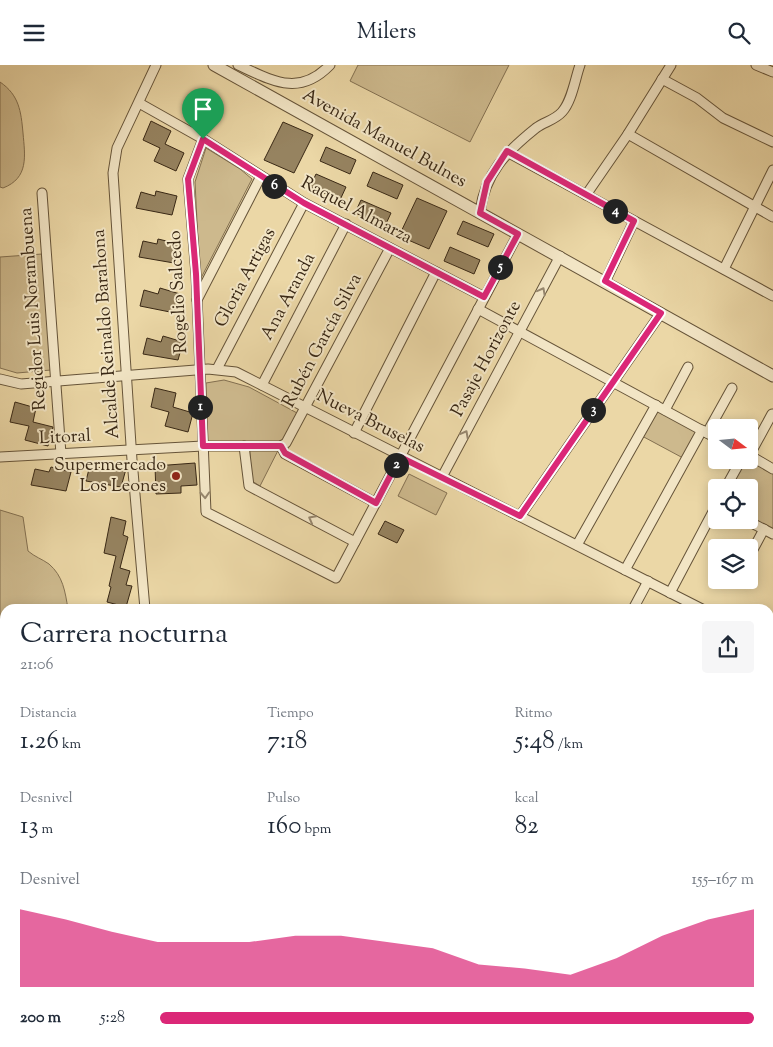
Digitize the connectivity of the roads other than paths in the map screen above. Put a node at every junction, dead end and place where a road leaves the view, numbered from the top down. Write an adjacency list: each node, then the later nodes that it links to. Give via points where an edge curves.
1 (156, 65): 10 (street, Alcalde Reinaldo Barahona)
2 (214, 65): 21 (street, Avenida Manuel Bulnes)
3 (238, 65): 4 (street, via 278,82 298,84 311,81)
4 (330, 65)
5 (580, 65): 14 (street, via 564,110 536,127)
6 (671, 65): 9 (street)
7 (756, 65): 8 (street)
8 (773, 72)
9 (662, 79): 11 (street); 13 (street, via 697,98 723,118)
10 (139, 103): 12 (street, Raquel Almarza); 40 (street, Alcalde Reinaldo Barahona, via 117,148 113,164)
11 (628, 134): 18 (street); 20 (street)
12 (203, 139): 16 (street, Raquel Almarza); 33 (street, Rogelio Salcedo, via 188,179)
13 (773, 142)
14 (507, 151): 18 (street); 21 (street, via 487,182)
15 (773, 170): 20 (street)
16 (261, 176): 19 (street, Raquel Almarza); 33 (street)
17 (42, 193): 43 (street, Regidor Luis Norambuena)
18 (586, 195): 23 (street)
19 (304, 203): 24 (street, Raquel Almarza); 39 (street, Gloria Artigas)
20 (756, 208): 22 (street); 28 (street)
21 (480, 213): 25 (street, Avenida Manuel Bulnes)
22 (773, 217)
23 (634, 221): 28 (street); 30 (street)
24 (346, 225): 26 (street, Raquel Almarza); 45 (street, Ana Aranda)
25 (518, 234): 27 (street, Avenida Manuel Bulnes); 32 (street)
26 (390, 247): 29 (street, Raquel Almarza); 48 (street, Rubén García Silva)
27 (560, 256): 30 (street, Avenida Manuel Bulnes); 36 (street, Pasaje Horizonte, one-way to 27)
28 (724, 269): 31 (street)
29 (436, 272): 32 (street, Raquel Almarza); 52 (street)
30 (605, 281): 35 (street, Avenida Manuel Bulnes)
31 (773, 296)
32 (484, 297): 34 (street)
33 (196, 301): 38 (street, Rogelio Salcedo)
34 (478, 309): 36 (street); 61 (street)
35 (661, 313): 41 (street, Avenida Manuel Bulnes); 44 (street)
36 (520, 331): 44 (street); 64 (street, Pasaje Horizonte, one-way to 36)
37 (688, 367): 49 (street)
38 (198, 369): 39 (street, Nueva Bruselas); 40 (street, Nueva Bruselas); 55 (street, Rogelio Salcedo)
39 (217, 369): 45 (street, Nueva Bruselas, via 245,375)
40 (127, 375): 43 (street, Nueva Bruselas); 58 (street, Alcalde Reinaldo Barahona)
41 (773, 376)
42 (0, 379): 43 (street, Nueva Bruselas, via 21,384)
43 (56, 380): 59 (street, Regidor Luis Norambuena)
44 (613, 382): 47 (street); 66 (street)
45 (262, 385): 48 (street, Nueva Bruselas)
46 (732, 388): 51 (street)
47 (656, 405): 49 (street); 73 (street)
48 (307, 408): 52 (street, Nueva Bruselas); 57 (street, Rubén García Silva)
49 (665, 410): 51 (street)
50 (772, 414): 54 (street)
51 (704, 431): 53 (street); 74 (street)
52 (354, 433): 61 (street, Nueva Bruselas)
53 (708, 433)
54 (758, 440)
55 (203, 446): 56 (street, Litoral); 58 (street, Litoral); 72 (street, Rogelio Salcedo, one-way to 72, via 206,511 336,578)
56 (244, 446): 57 (street, Litoral); 72 (street, one-way to 56, via 249,486)
57 (281, 446): 65 (street, via 285,453)
58 (132, 451): 59 (street, Litoral); 77 (street, Alcalde Reinaldo Barahona)
59 (61, 454): 60 (street, Litoral)
60 (0, 457)
61 (400, 457): 64 (street, Nueva Bruselas); 65 (street)
62 (758, 461): 63 (street)
63 (773, 469)
64 (442, 477): 66 (street, Nueva Bruselas)
65 (376, 503): 72 (street)
66 (520, 516): 73 (street, Nueva Bruselas)
67 (708, 521): 76 (street)
68 (758, 526): 69 (street)
69 (764, 529): 70 (street); 71 (street)
70 (773, 534)
71 (758, 540)
72 (355, 542)
73 (577, 545): 74 (street, Nueva Bruselas)
74 (625, 570): 75 (street, Nueva Bruselas)
75 (648, 581): 76 (street, Nueva Bruselas); 78 (street)
76 (670, 593): 79 (street, Nueva Bruselas)
77 (145, 604)
78 (636, 604)
79 (692, 604)

